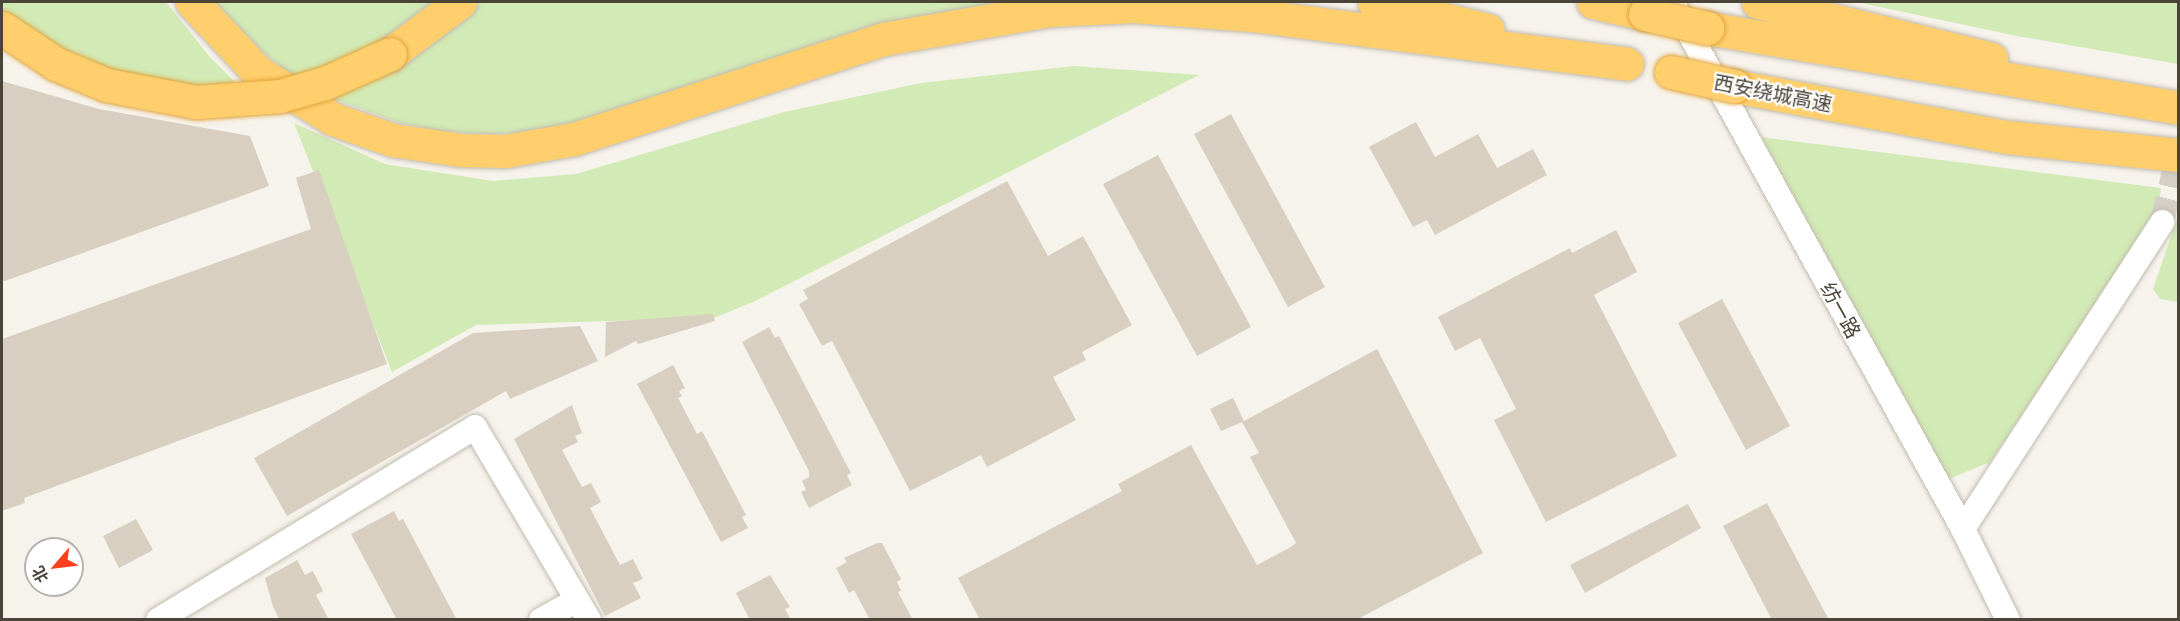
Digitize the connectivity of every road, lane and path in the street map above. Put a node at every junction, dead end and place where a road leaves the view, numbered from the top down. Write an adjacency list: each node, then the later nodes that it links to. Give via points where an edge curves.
1 (192, 2): 8 (highway, via 258,72 333,119 393,140 460,150 506,151 574,140 883,39 981,19 1060,9 1134,6 1252,15)
2 (460, 2): 7 (highway, bridge, via 390,54 346,75 262,99 196,102 107,85 56,64)
3 (1374, 2): 8 (highway, 西安绕城高速)
4 (1593, 2): 6 (highway)
5 (1758, 2): 9 (highway)
6 (1659, 8): 9 (highway, bridge, via 1707,28); 12 (street, 纺一路)
7 (2, 28)
8 (1627, 64): 10 (highway, 西安绕城高速, bridge, via 2007,136)
9 (2178, 107)
10 (2178, 155)
11 (2162, 222): 12 (street)
12 (1963, 529): 16 (street, 纺一路)
13 (583, 610): 14 (street, via 475,427); 15 (street)
14 (158, 620)
15 (541, 620)
16 (2008, 620)

